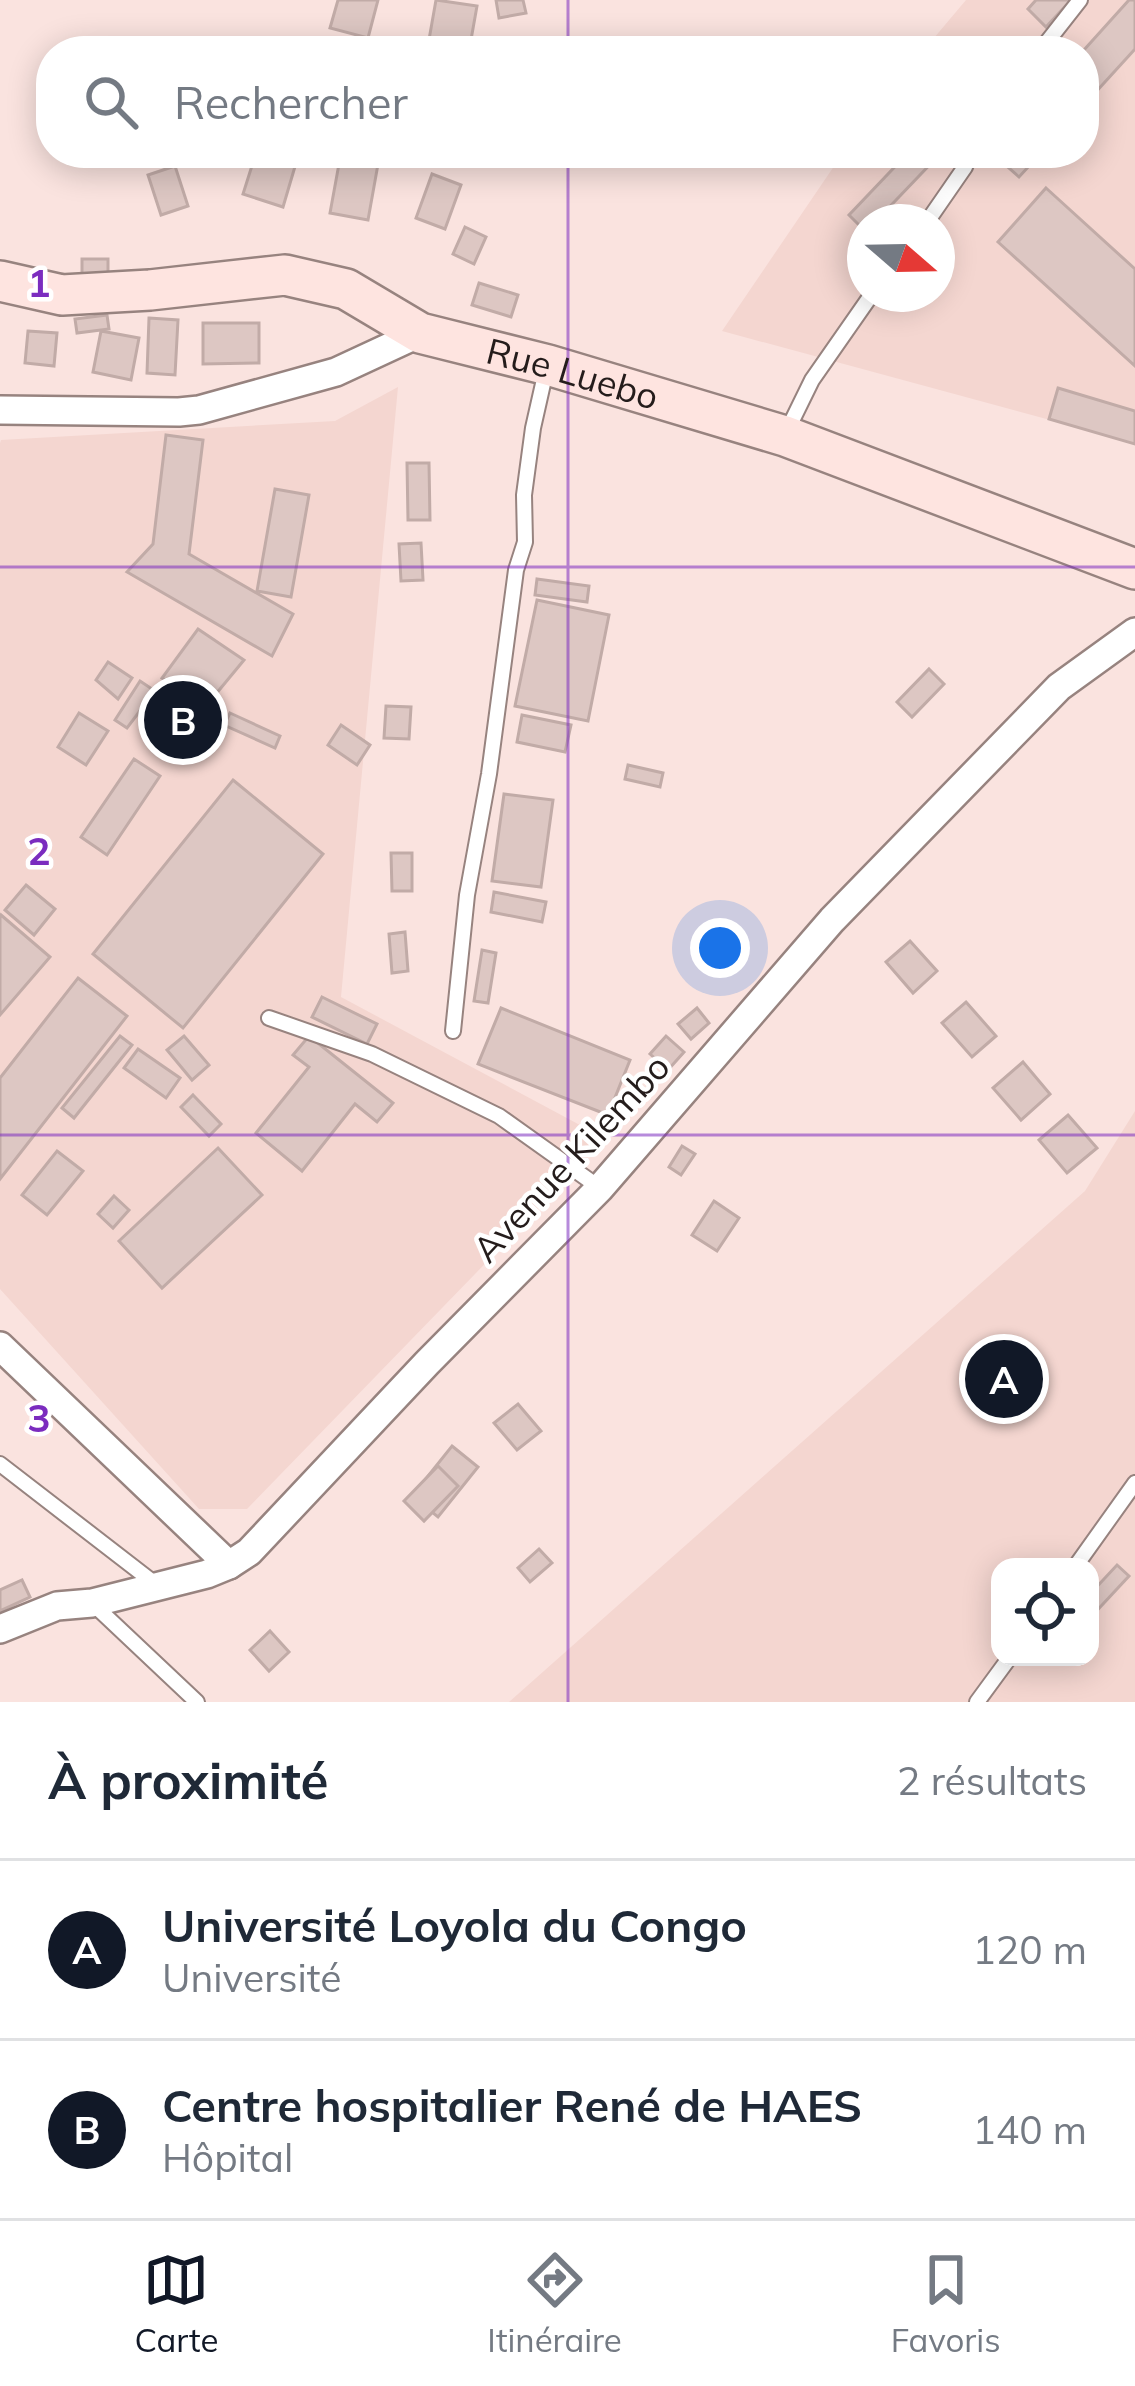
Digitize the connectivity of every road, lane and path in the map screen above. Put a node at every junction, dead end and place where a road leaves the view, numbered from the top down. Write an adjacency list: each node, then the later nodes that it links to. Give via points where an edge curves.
1 (1080, 0): 2 (lane)
2 (1052, 36)
3 (964, 168): 4 (lane)
4 (940, 204)
5 (0, 281): 7 (street, Rue Luebo, via 62,295 285,275 346,289)
6 (859, 312): 10 (lane)
7 (420, 333): 8 (street, Rue Luebo); 9 (street, via 336,372 199,410)
8 (548, 365): 10 (street, Rue Luebo); 14 (lane)
9 (0, 410)
10 (784, 436): 11 (street, Rue Luebo)
11 (1135, 569)
12 (1135, 632): 15 (street, Avenue Kilembo, via 1059,687 832,920)
13 (268, 1018): 15 (lane, via 372,1054 499,1116)
14 (453, 1030)
15 (599, 1189): 20 (street, Avenue Kilembo)
16 (0, 1346): 20 (street)
17 (0, 1464): 21 (lane)
18 (1135, 1483): 19 (lane)
19 (1081, 1558)
20 (229, 1565): 21 (street, Avenue Kilembo)
21 (158, 1586): 22 (street, Avenue Kilembo)
22 (92, 1603): 23 (street, Avenue Kilembo, via 57,1606); 25 (lane)
23 (0, 1629)
24 (1003, 1666): 26 (lane)
25 (197, 1702)
26 (977, 1702)

